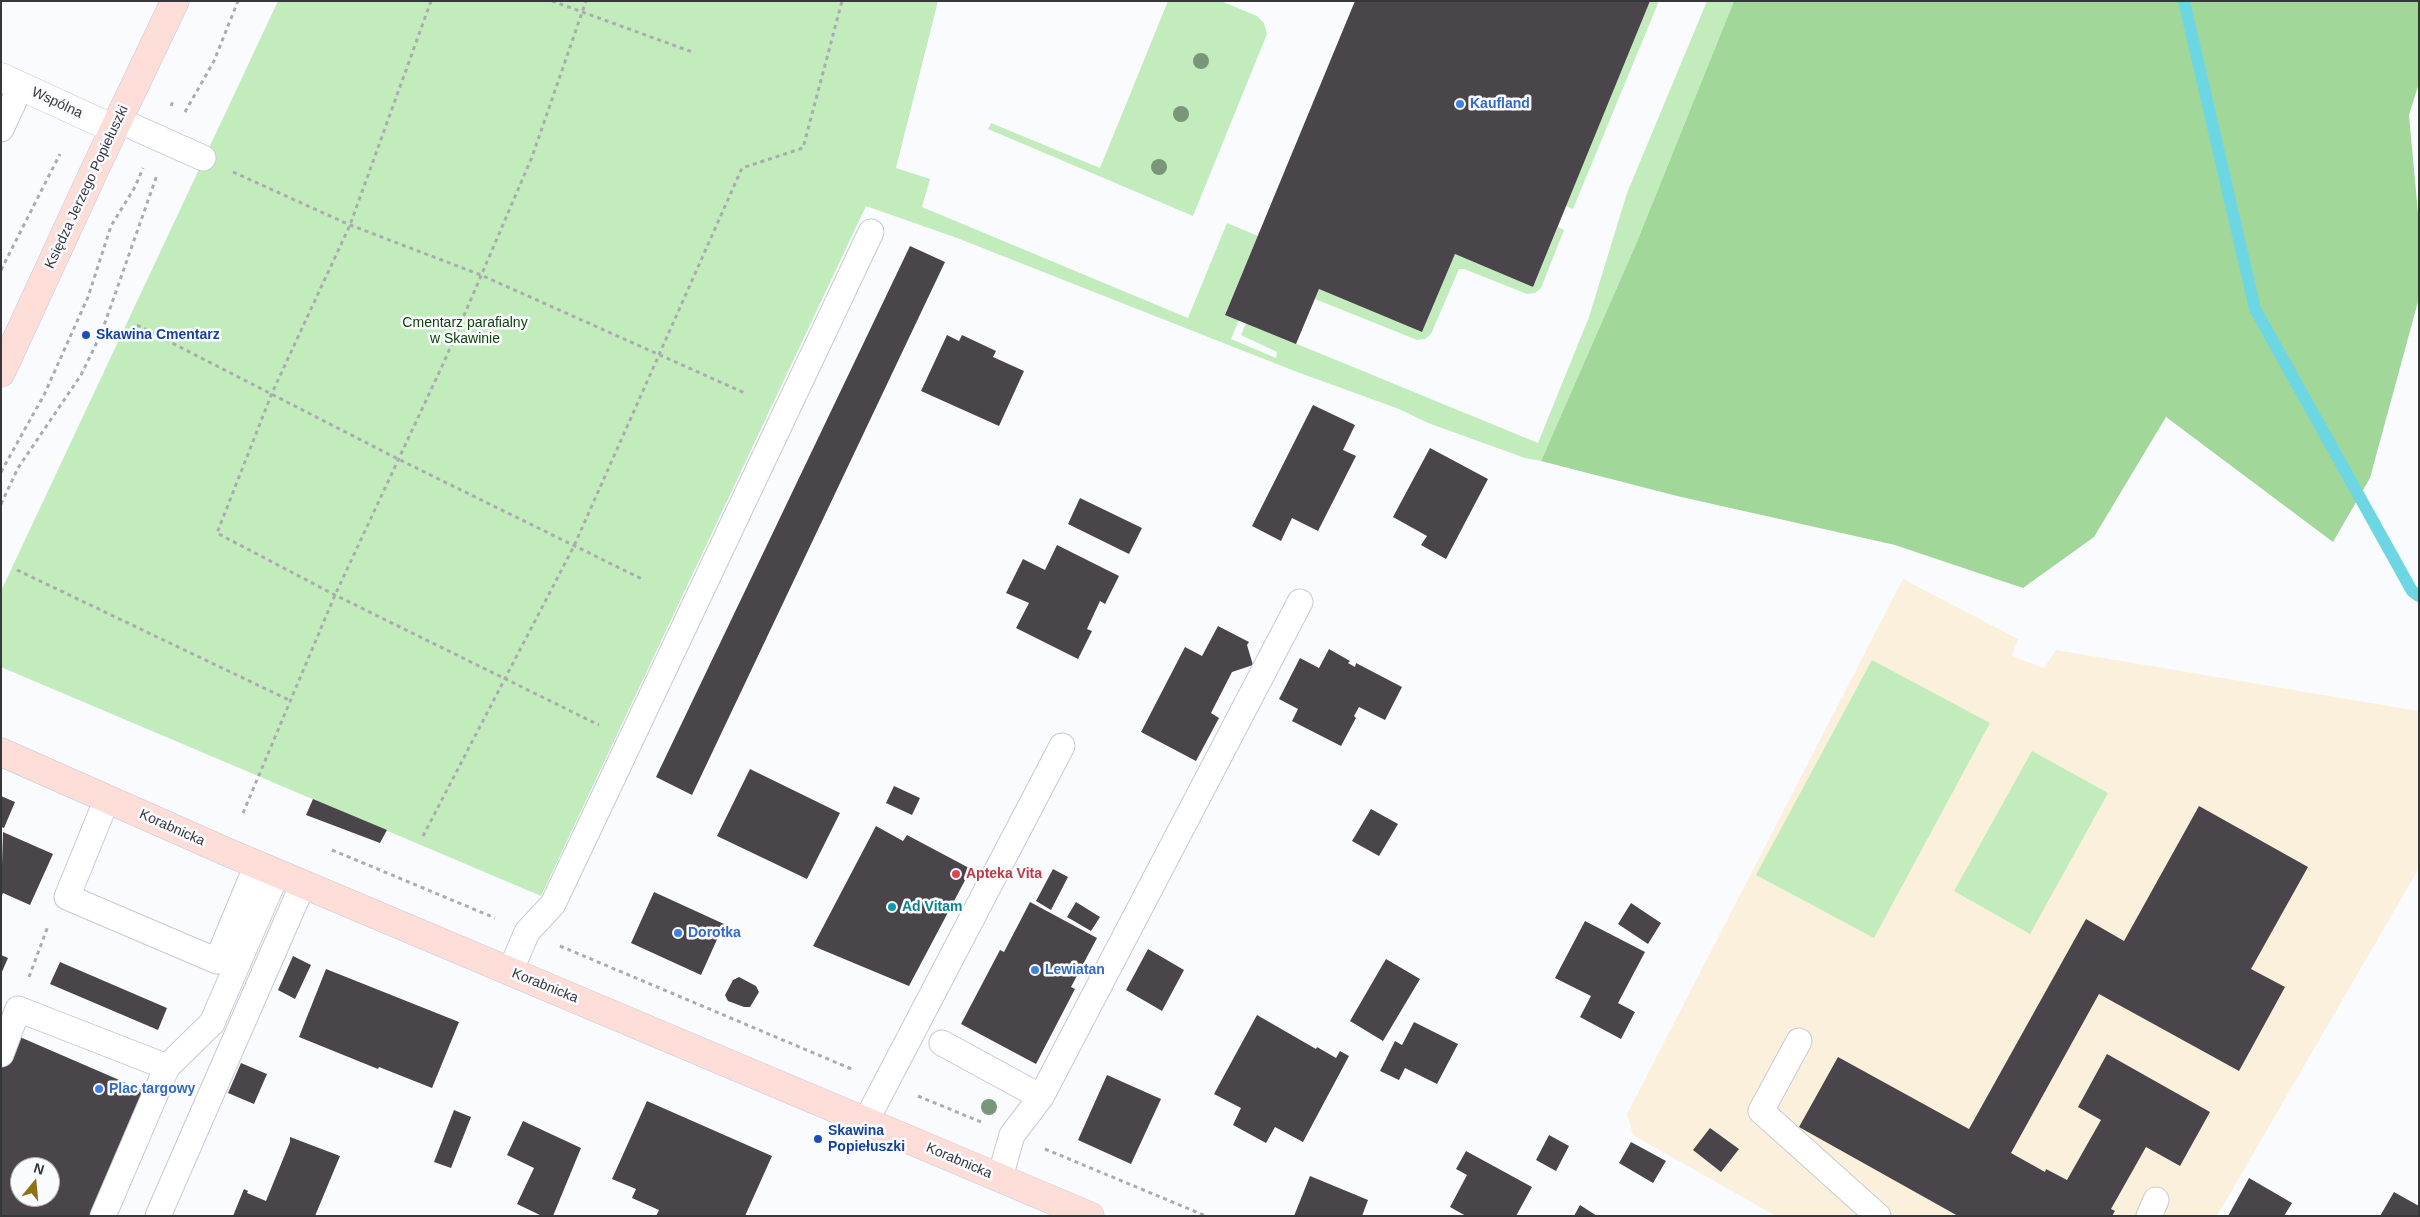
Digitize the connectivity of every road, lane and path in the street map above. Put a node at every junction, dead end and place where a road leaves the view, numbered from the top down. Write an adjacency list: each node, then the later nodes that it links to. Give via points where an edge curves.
1 (175, 1): 10 (street, Księdza Jerzego Popiełuszki)
2 (238, 1): 12 (path, via 214,61)
3 (431, 1): 16 (path)
4 (552, 1): 7 (path)
5 (586, 1): 7 (path)
6 (842, 1): 21 (path, via 803,148 742,168)
7 (582, 14): 8 (path); 19 (path, via 532,157)
8 (695, 53)
9 (11, 82): 10 (street, Wspólna); 11 (lane)
10 (116, 124): 12 (lane); 22 (street, Księdza Jerzego Popiełuszki)
11 (1, 129)
12 (170, 144): 14 (lane); 27 (path, via 144,207 122,279 81,375 18,468)
13 (60, 154): 18 (path)
14 (203, 158): 16 (path)
15 (145, 165): 26 (path, via 111,226 88,297 44,395)
16 (350, 225): 19 (path); 23 (path)
17 (871, 232): 45 (lane, via 553,904)
18 (1, 270)
19 (481, 275): 21 (path); 25 (path)
20 (137, 325): 23 (path)
21 (659, 354): 24 (path); 28 (path)
22 (1, 373)
23 (272, 393): 25 (path); 31 (path, via 217,533)
24 (747, 394)
25 (398, 459): 28 (path); 31 (path)
26 (1, 472)
27 (1, 504)
28 (574, 546): 30 (path); 33 (path)
29 (17, 570): 34 (path)
30 (642, 579)
31 (335, 595): 33 (path); 34 (path)
32 (1300, 602): 53 (lane)
33 (504, 680): 35 (path); 40 (path)
34 (289, 700): 39 (path)
35 (600, 726)
36 (1062, 746): 52 (lane)
37 (1, 752): 38 (street, Korabnicka)
38 (107, 799): 42 (street, Korabnicka); 42 (lane, via 67,897 217,961)
39 (243, 813)
40 (423, 836)
41 (332, 850): 45 (path)
42 (267, 869): 43 (street, Korabnicka); 51 (lane, via 212,1023)
43 (303, 884): 47 (street, Korabnicka); 58 (lane)
44 (49, 924): 46 (path)
45 (527, 932): 47 (lane); 52 (path)
46 (43, 940)
47 (510, 972): 54 (street, Korabnicka)
48 (1799, 1040): 61 (lane, via 1761,1111)
49 (942, 1043): 53 (lane)
50 (1, 1054): 51 (lane, via 18,1009)
51 (167, 1067): 57 (lane)
52 (885, 1083): 54 (lane); 55 (path)
53 (1041, 1098): 55 (lane)
54 (866, 1122): 56 (street, Korabnicka)
55 (1012, 1135): 56 (lane); 60 (path)
56 (1000, 1177): 59 (street, Korabnicka)
57 (103, 1216)
58 (158, 1216)
59 (1090, 1216)
60 (1206, 1216)
61 (1878, 1216)

